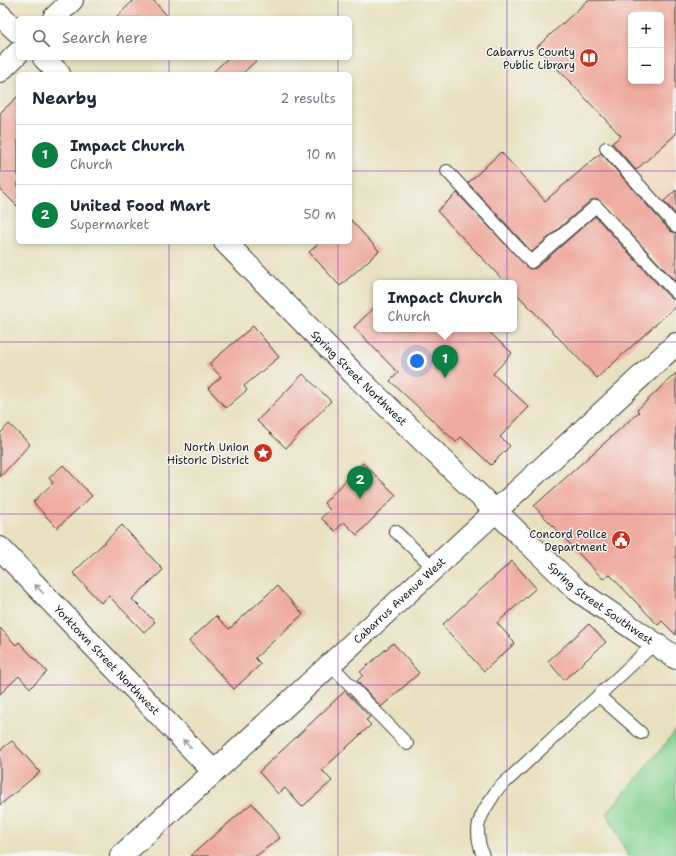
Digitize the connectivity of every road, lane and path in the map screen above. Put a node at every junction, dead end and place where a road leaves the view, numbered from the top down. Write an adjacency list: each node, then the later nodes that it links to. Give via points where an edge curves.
1 (72, 0): 3 (street)
2 (0, 15): 4 (street)
3 (56, 16)
4 (16, 30)
5 (16, 55): 7 (street)
6 (46, 60): 8 (street)
7 (0, 71)
8 (57, 72)
9 (606, 148): 11 (lane)
10 (447, 171): 13 (lane, via 530,262 596,206)
11 (676, 226)
12 (227, 244): 15 (street, Spring Street Northwest, via 354,374)
13 (676, 293)
14 (676, 344): 15 (street, Cabarrus Avenue West)
15 (495, 512): 18 (street, Cabarrus Avenue West); 19 (street, Spring Street Southwest, via 577,590)
16 (395, 531): 18 (lane)
17 (0, 548): 25 (street, Yorktown Street Northwest, one-way to 17)
18 (434, 568): 21 (street, Cabarrus Avenue West)
19 (655, 643): 20 (street, Spring Street Southwest); 22 (lane)
20 (676, 658)
21 (330, 664): 24 (lane); 25 (street, Cabarrus Avenue West)
22 (599, 696): 23 (lane); 27 (lane, via 497,790 478,825 478,840)
23 (641, 733)
24 (407, 744)
25 (214, 772): 26 (street, Cabarrus Avenue West)
26 (121, 856)
27 (483, 856)

